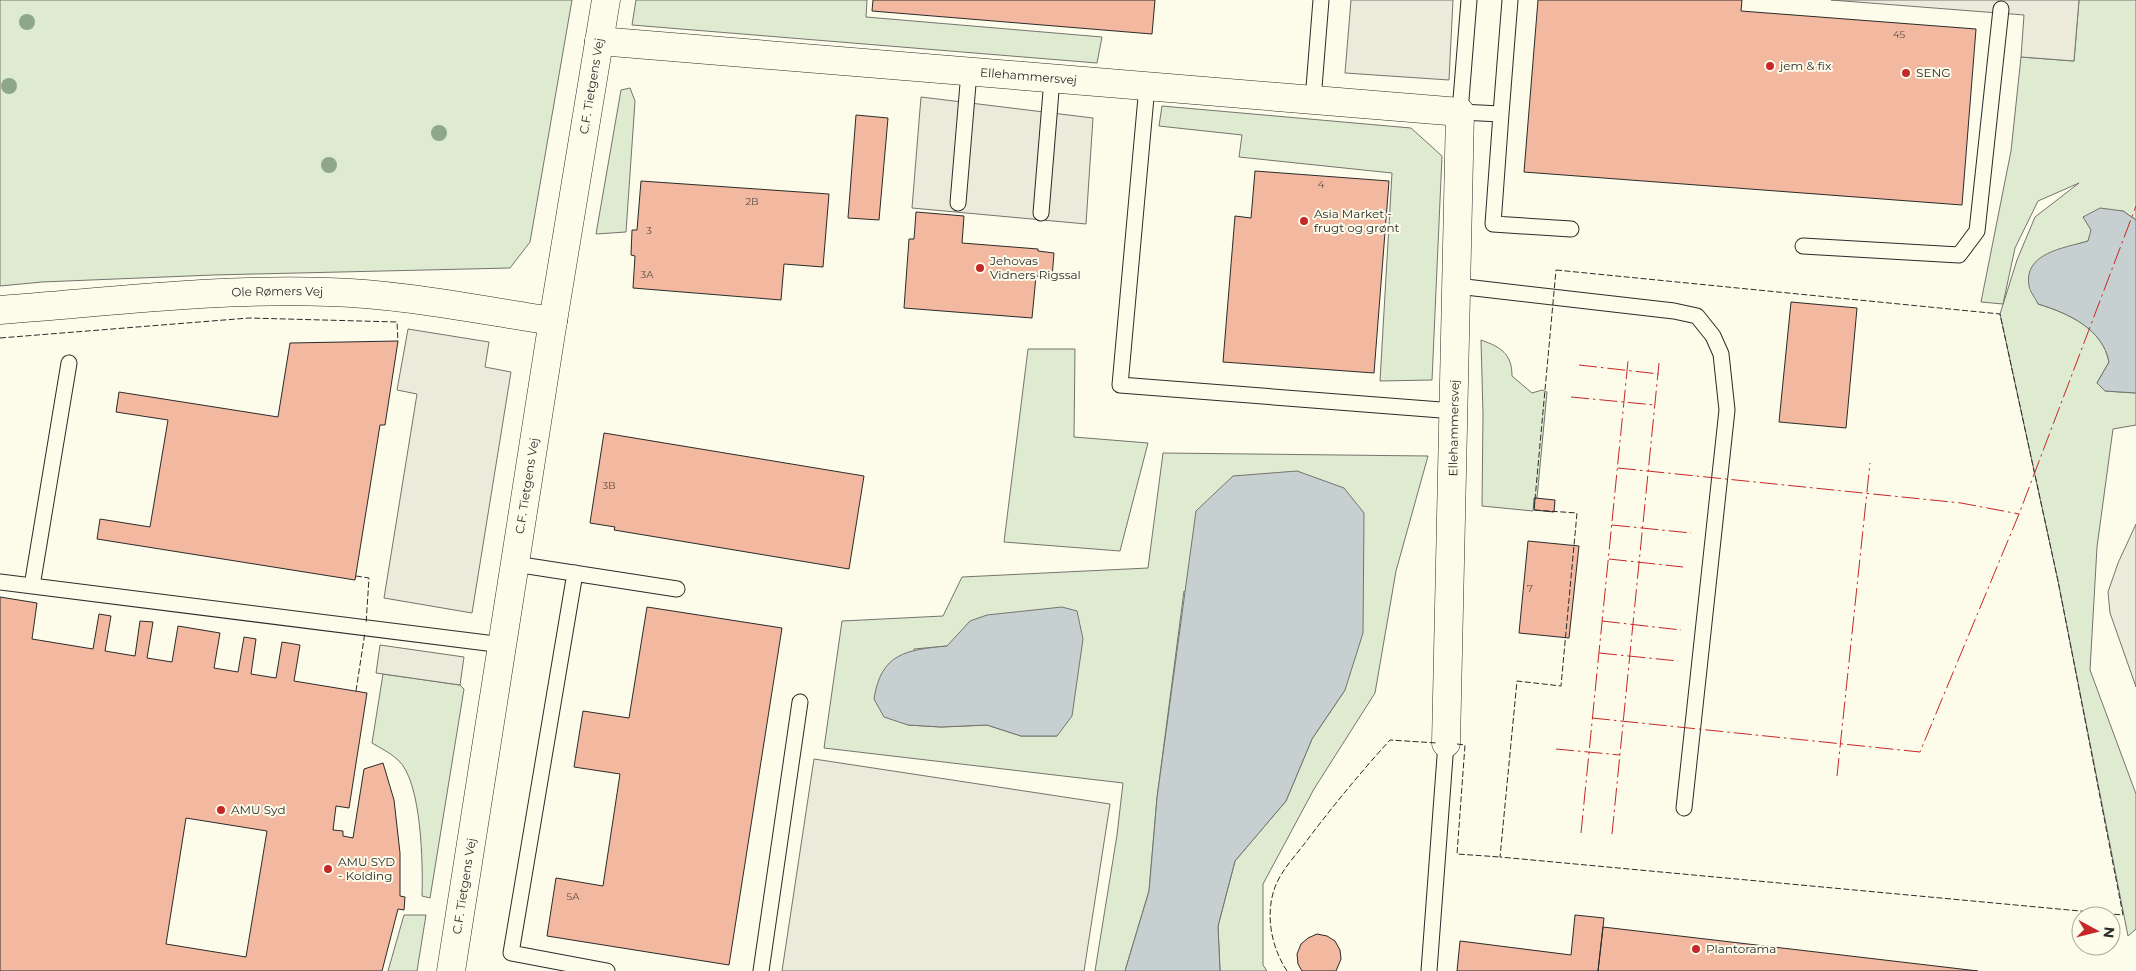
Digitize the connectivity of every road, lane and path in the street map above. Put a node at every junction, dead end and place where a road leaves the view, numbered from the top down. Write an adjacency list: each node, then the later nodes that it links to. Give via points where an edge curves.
1 (606, 0): 6 (street, C.F. Tietgens Vej)
2 (1321, 0): 10 (lane)
3 (1470, 0): 11 (lane, Ellehammersvej)
4 (1510, 0): 12 (lane)
5 (2000, 9): 16 (lane, via 1976,231 1960,255)
6 (599, 41): 7 (street, Ellehammersvej); 19 (street, C.F. Tietgens Vej)
7 (969, 72): 8 (street, Ellehammersvej); 13 (lane)
8 (1052, 79): 9 (street, Ellehammersvej); 14 (lane)
9 (1147, 86): 10 (street, Ellehammersvej); 21 (lane, via 1120,385)
10 (1313, 100): 11 (street, Ellehammersvej)
11 (1460, 112): 12 (lane); 17 (street, Ellehammersvej)
12 (1501, 114): 15 (lane, via 1494,224)
13 (958, 203)
14 (1041, 213)
15 (1571, 229)
16 (1803, 246)
17 (1457, 286): 21 (street, Ellehammersvej); 30 (lane, via 1674,310 1697,316 1713,336 1721,354 1727,410)
18 (0, 310): 19 (street, Ole Rømers Vej, via 246,291 330,292 402,298)
19 (553, 321): 22 (street, C.F. Tietgens Vej)
20 (69, 362): 25 (lane)
21 (1454, 411): 29 (street, Ellehammersvej)
22 (515, 564): 23 (lane); 27 (street, C.F. Tietgens Vej)
23 (575, 574): 26 (lane); 32 (lane, via 511,953)
24 (0, 582): 25 (lane)
25 (32, 586): 27 (lane)
26 (677, 589)
27 (503, 645): 31 (street, C.F. Tietgens Vej)
28 (800, 702): 33 (lane)
29 (1446, 744): 34 (lane)
30 (1684, 808)
31 (451, 971)
32 (607, 971)
33 (761, 971)
34 (1429, 971)

